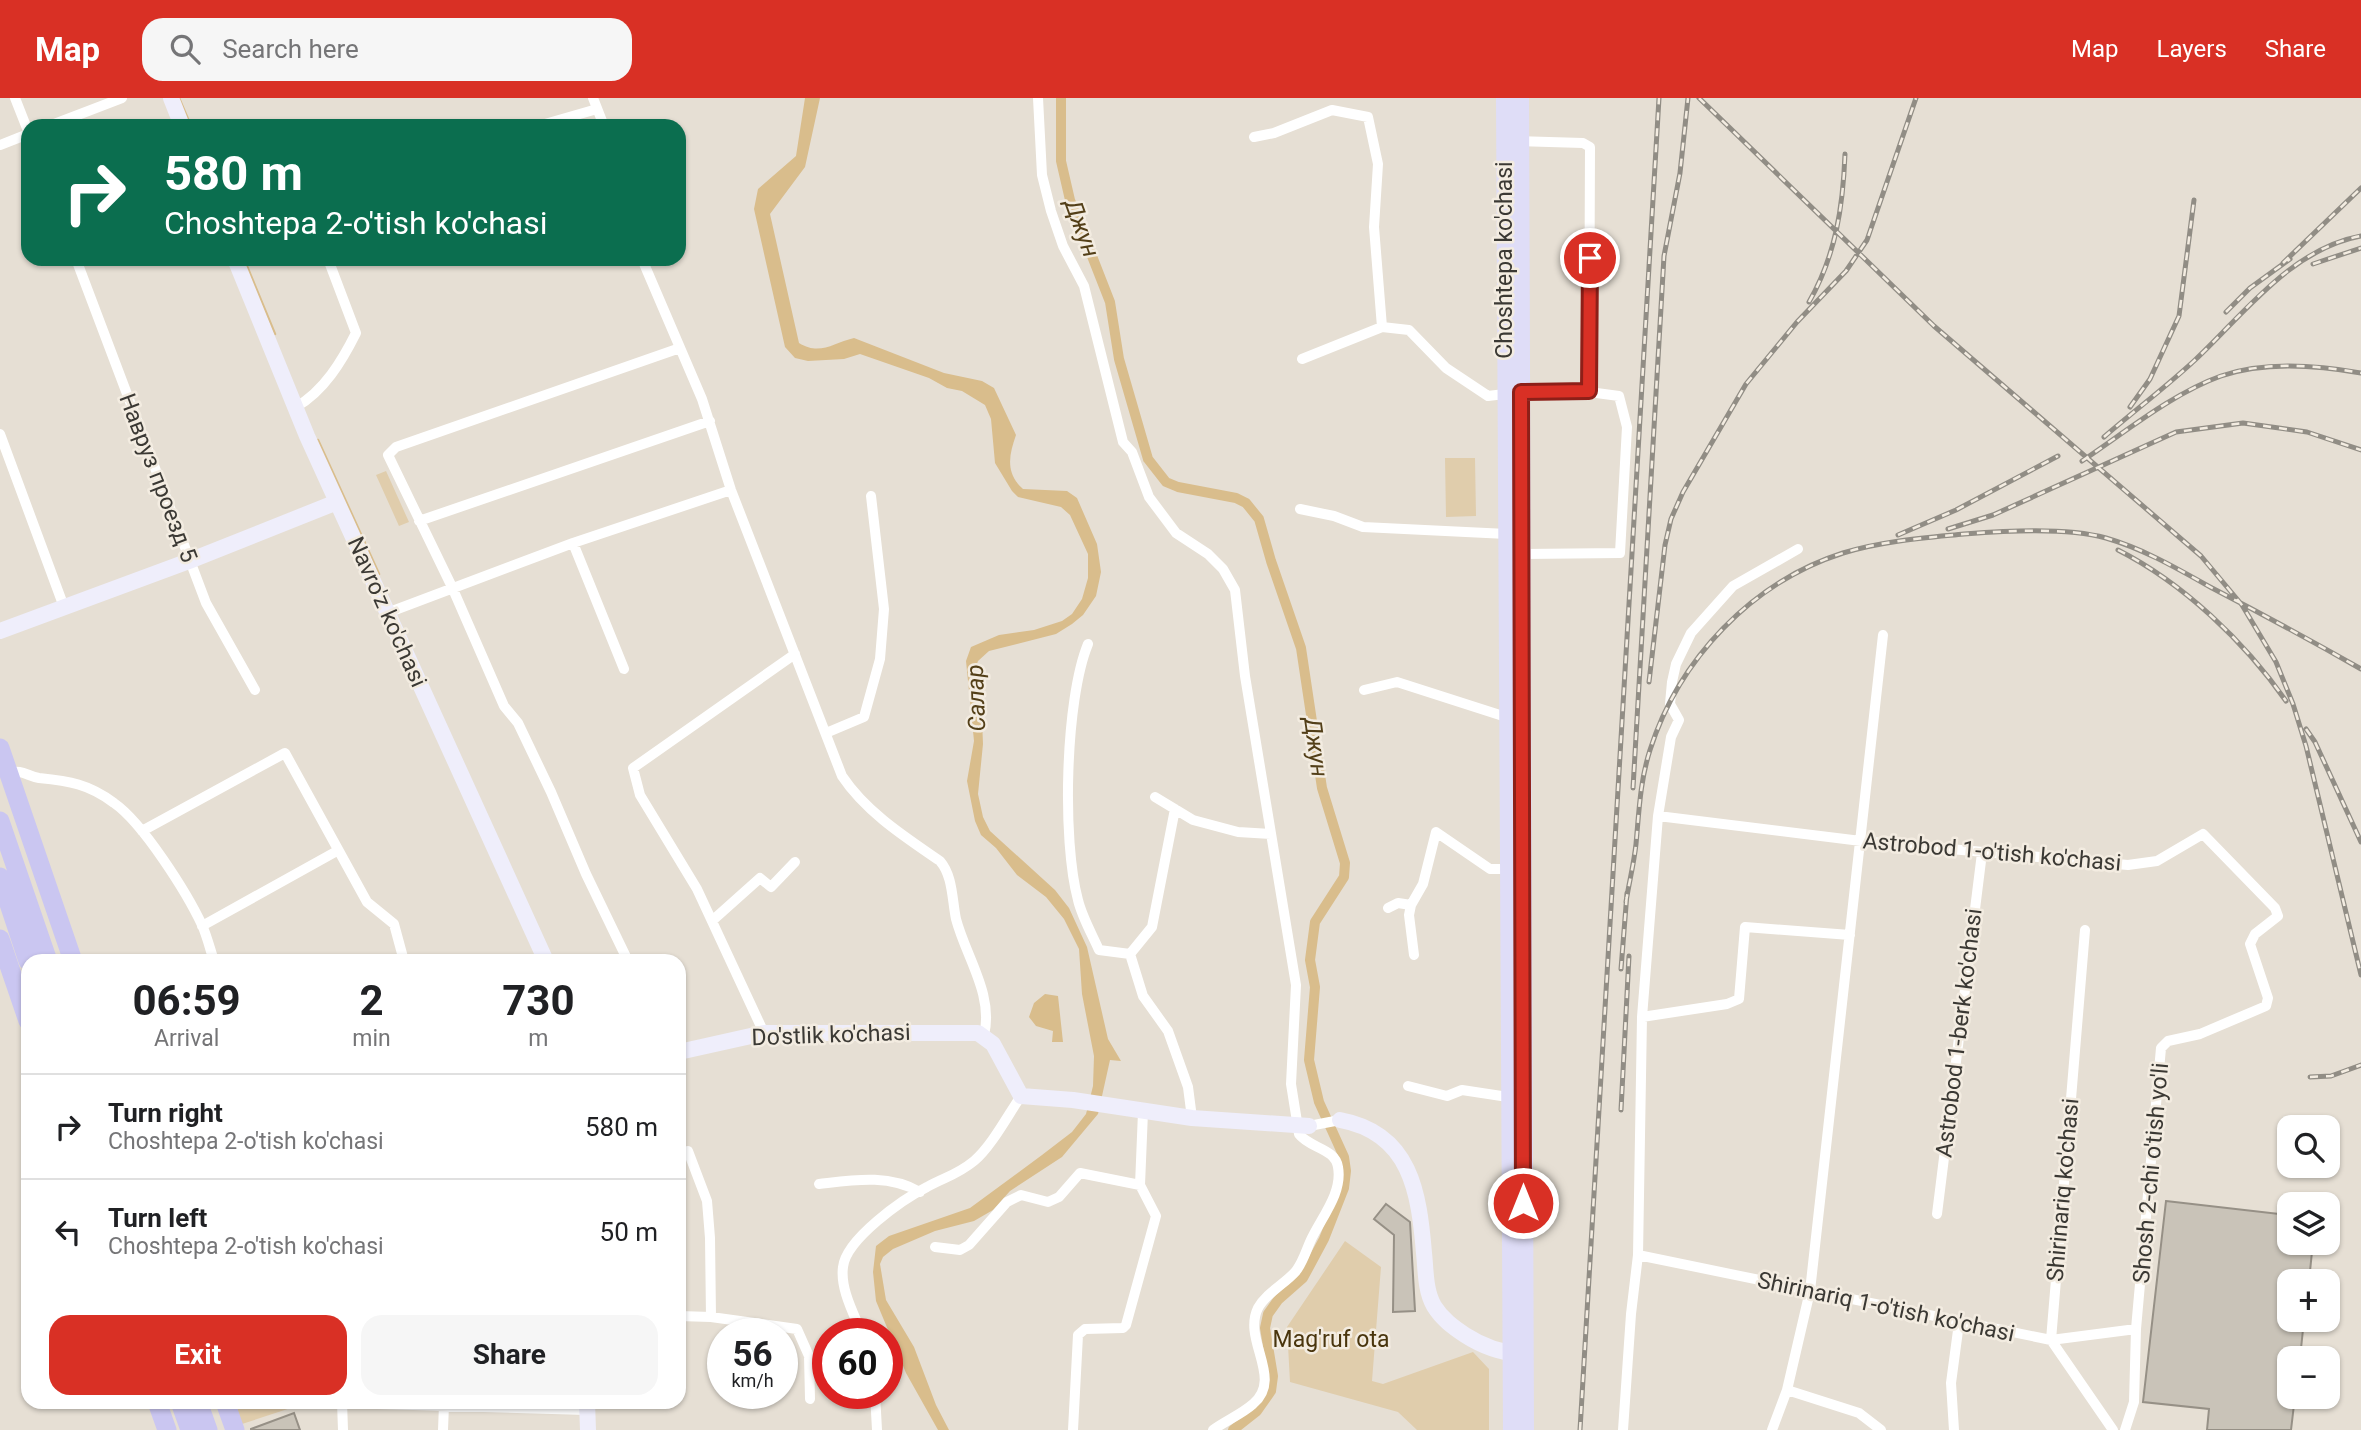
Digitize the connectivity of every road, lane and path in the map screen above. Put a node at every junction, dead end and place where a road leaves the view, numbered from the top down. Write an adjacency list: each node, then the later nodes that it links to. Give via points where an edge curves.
1 (15, 98): 10 (street)
2 (122, 98): 11 (street)
3 (172, 98): 12 (street)
4 (1038, 98): 58 (street, via 1042,175 1063,246 1084,286 1123,442 1132,452 1149,497 1176,533 1208,554 1235,590)
5 (1326, 98): 9 (street)
6 (1505, 98): 26 (main road, Choshtepa ko'chasi)
7 (1520, 98): 16 (main road, Choshtepa ko'chasi)
8 (595, 103): 13 (street)
9 (1329, 111): 15 (street); 22 (street, via 1368,117 1378,164 1374,227)
10 (23, 119)
11 (67, 119)
12 (180, 119)
13 (555, 119)
14 (21, 136): 17 (street)
15 (1254, 137)
16 (1518, 141): 25 (street, via 1590,146); 26 (main road, Choshtepa ko'chasi)
17 (0, 145)
18 (79, 266): 39 (street, Навруз проезд 5)
19 (238, 266): 27 (street, Navro'z ko'chasi)
20 (331, 266): 27 (street, via 356,333 324,384)
21 (645, 266): 23 (street)
22 (1382, 327): 24 (street); 26 (street, via 1409,330 1446,368 1488,396)
23 (680, 348): 28 (street); 34 (street, via 391,449 388,458)
24 (1302, 359)
25 (1589, 391): 26 (street); 38 (street, via 1619,396 1627,427 1620,553)
26 (1513, 394): 35 (main road, Choshtepa ko'chasi); 38 (main road, Choshtepa ko'chasi)
27 (296, 407): 32 (street, Navro'z ko'chasi)
28 (710, 421): 30 (street); 34 (street)
29 (0, 434): 41 (street)
30 (731, 490): 36 (street); 46 (street)
31 (871, 496): 51 (street, via 884,609 880,659 864,717)
32 (337, 502): 39 (street); 42 (street, Navro'z ko'chasi)
33 (1300, 509): 35 (street, via 1363,527)
34 (419, 521): 40 (street)
35 (1507, 534): 50 (main road, Choshtepa ko'chasi)
36 (573, 542): 40 (street); 47 (street)
37 (1798, 549): 55 (street, via 1733,586 1682,646 1670,704 1679,720 1671,737)
38 (1522, 554): 101 (main road, Choshtepa ko'chasi)
39 (189, 561): 41 (street); 48 (street, Навруз проезд 5, via 206,603)
40 (452, 587): 42 (street); 79 (street, via 504,706 532,751)
41 (64, 607): 43 (street)
42 (387, 613): 78 (street, Navro'z ko'chasi)
43 (0, 631)
44 (1883, 635): 59 (street)
45 (1088, 644): 80 (street, via 1075,687 1069,846 1078,901 1099,950)
46 (795, 654): 51 (street); 68 (street, via 633,768 640,795)
47 (624, 668)
48 (255, 690)
49 (1364, 690): 50 (street, via 1397,682)
50 (1510, 715): 63 (main road, Choshtepa ko'chasi)
51 (826, 733): 85 (street, via 848,786 945,867 957,921 981,985 988,1021)
52 (3, 760): 57 (street, via 20,771 60,778 114,802); 75 (highway)
53 (1154, 797): 54 (street)
54 (1175, 809): 58 (street, via 1193,820 1227,829); 80 (street, via 1152,927)
55 (1658, 816): 59 (street, Astrobod 1-o'tish ko'chasi); 83 (street)
56 (0, 821): 74 (highway)
57 (142, 831): 60 (street, via 285,753); 69 (street)
58 (1271, 834): 93 (street, via 1296,985 1291,1084)
59 (1861, 841): 61 (street, Astrobod 1-o'tish ko'chasi); 71 (street)
60 (337, 851): 69 (street); 77 (street, via 367,902 394,924)
61 (1982, 853): 67 (street, Astrobod 1-o'tish ko'chasi, via 2128,865 2157,861 2203,834 2275,908); 98 (street, Astrobod 1-berk ko'chasi)
62 (795, 862): 68 (street, via 771,887 760,878)
63 (1507, 869): 65 (street, via 1490,869 1436,832 1423,884); 89 (main road, Choshtepa ko'chasi)
64 (0, 877): 73 (highway)
65 (1411, 905): 66 (street, via 1398,903); 81 (street)
66 (1388, 908)
67 (2276, 919): 107 (street, Shosh 2-chi o'tish yo'li, via 2255,934 2250,944 2268,998 2266,1006 2200,1034 2168,1041 2161,1048)
68 (713, 920): 84 (street)
69 (202, 926): 76 (street)
70 (2085, 930): 108 (street, Shirinariq ko'chasi)
71 (1850, 935): 83 (street, via 1745,927 1739,999); 102 (street)
72 (0, 939): 82 (highway)
73 (27, 954)
74 (46, 954)
75 (71, 954)
76 (212, 954)
77 (402, 954)
78 (543, 954)
79 (625, 954)
80 (1130, 954): 91 (street, via 1143,996 1168,1031 1188,1087)
81 (1414, 955)
82 (21, 1000)
83 (1642, 1017): 100 (street)
84 (764, 1033): 85 (street, Do'stlik ko'chasi); 86 (street, Do'stlik ko'chasi)
85 (984, 1035): 88 (street)
86 (686, 1050)
87 (1408, 1086): 89 (street, via 1447,1096 1462,1090)
88 (1021, 1096): 90 (street); 97 (street, via 976,1159 950,1179)
89 (1508, 1097): 101 (main road, Choshtepa ko'chasi)
90 (1143, 1112): 91 (street); 96 (street)
91 (1192, 1118): 93 (street)
92 (1340, 1121): 93 (street); 109 (street, via 1356,1123 1380,1136 1408,1167 1420,1211 1427,1290 1435,1307 1448,1323 1478,1344)
93 (1303, 1126): 129 (street, via 1303,1140 1334,1158 1337,1185 1296,1272 1270,1294 1254,1317 1265,1387 1252,1405)
94 (688, 1151): 104 (street, via 706,1202)
95 (819, 1184): 97 (street, via 867,1178 903,1182)
96 (1140, 1185): 99 (street, via 1080,1173 1059,1197 1048,1202 1025,1195 1007,1202 960,1250); 128 (street, via 1156,1216 1126,1325 1085,1329 1078,1335)
97 (920, 1192): 105 (street, via 873,1225 848,1252 844,1283)
98 (1937, 1214)
99 (935, 1247)
100 (1638, 1255): 102 (street, Shirinariq 1-o'tish ko'chasi); 132 (street)
101 (1517, 1257): 109 (main road, Choshtepa ko'chasi)
102 (1810, 1291): 106 (street, Shirinariq 1-o'tish ko'chasi); 110 (street)
103 (686, 1316): 104 (street)
104 (711, 1317): 111 (street, via 797,1329 809,1356)
105 (856, 1318)
106 (1959, 1323): 108 (street, Shirinariq 1-o'tish ko'chasi); 135 (street, via 1951,1383)
107 (2136, 1329): 108 (street, Shirinariq 1-o'tish ko'chasi); 137 (street, Shosh 2-chi o'tish yo'li, via 2134,1402)
108 (2050, 1340): 136 (street)
109 (1518, 1354): 130 (main road, Choshtepa ko'chasi); 131 (main road, Choshtepa ko'chasi)
110 (1787, 1390): 133 (street); 134 (street, via 1859,1413)
111 (810, 1399)
112 (160, 1409): 120 (highway)
113 (182, 1409): 121 (highway)
114 (200, 1409): 122 (highway)
115 (228, 1409): 123 (highway)
116 (342, 1409): 124 (street)
117 (444, 1409): 125 (street)
118 (587, 1409): 126 (street)
119 (876, 1409): 127 (street)
120 (167, 1430)
121 (190, 1430)
122 (208, 1430)
123 (235, 1430)
124 (342, 1430)
125 (443, 1430)
126 (587, 1430)
127 (877, 1430)
128 (1073, 1430)
129 (1213, 1430)
130 (1512, 1430)
131 (1525, 1430)
132 (1623, 1430)
133 (1773, 1430)
134 (1881, 1430)
135 (1955, 1430)
136 (2113, 1430)
137 (2125, 1430)

